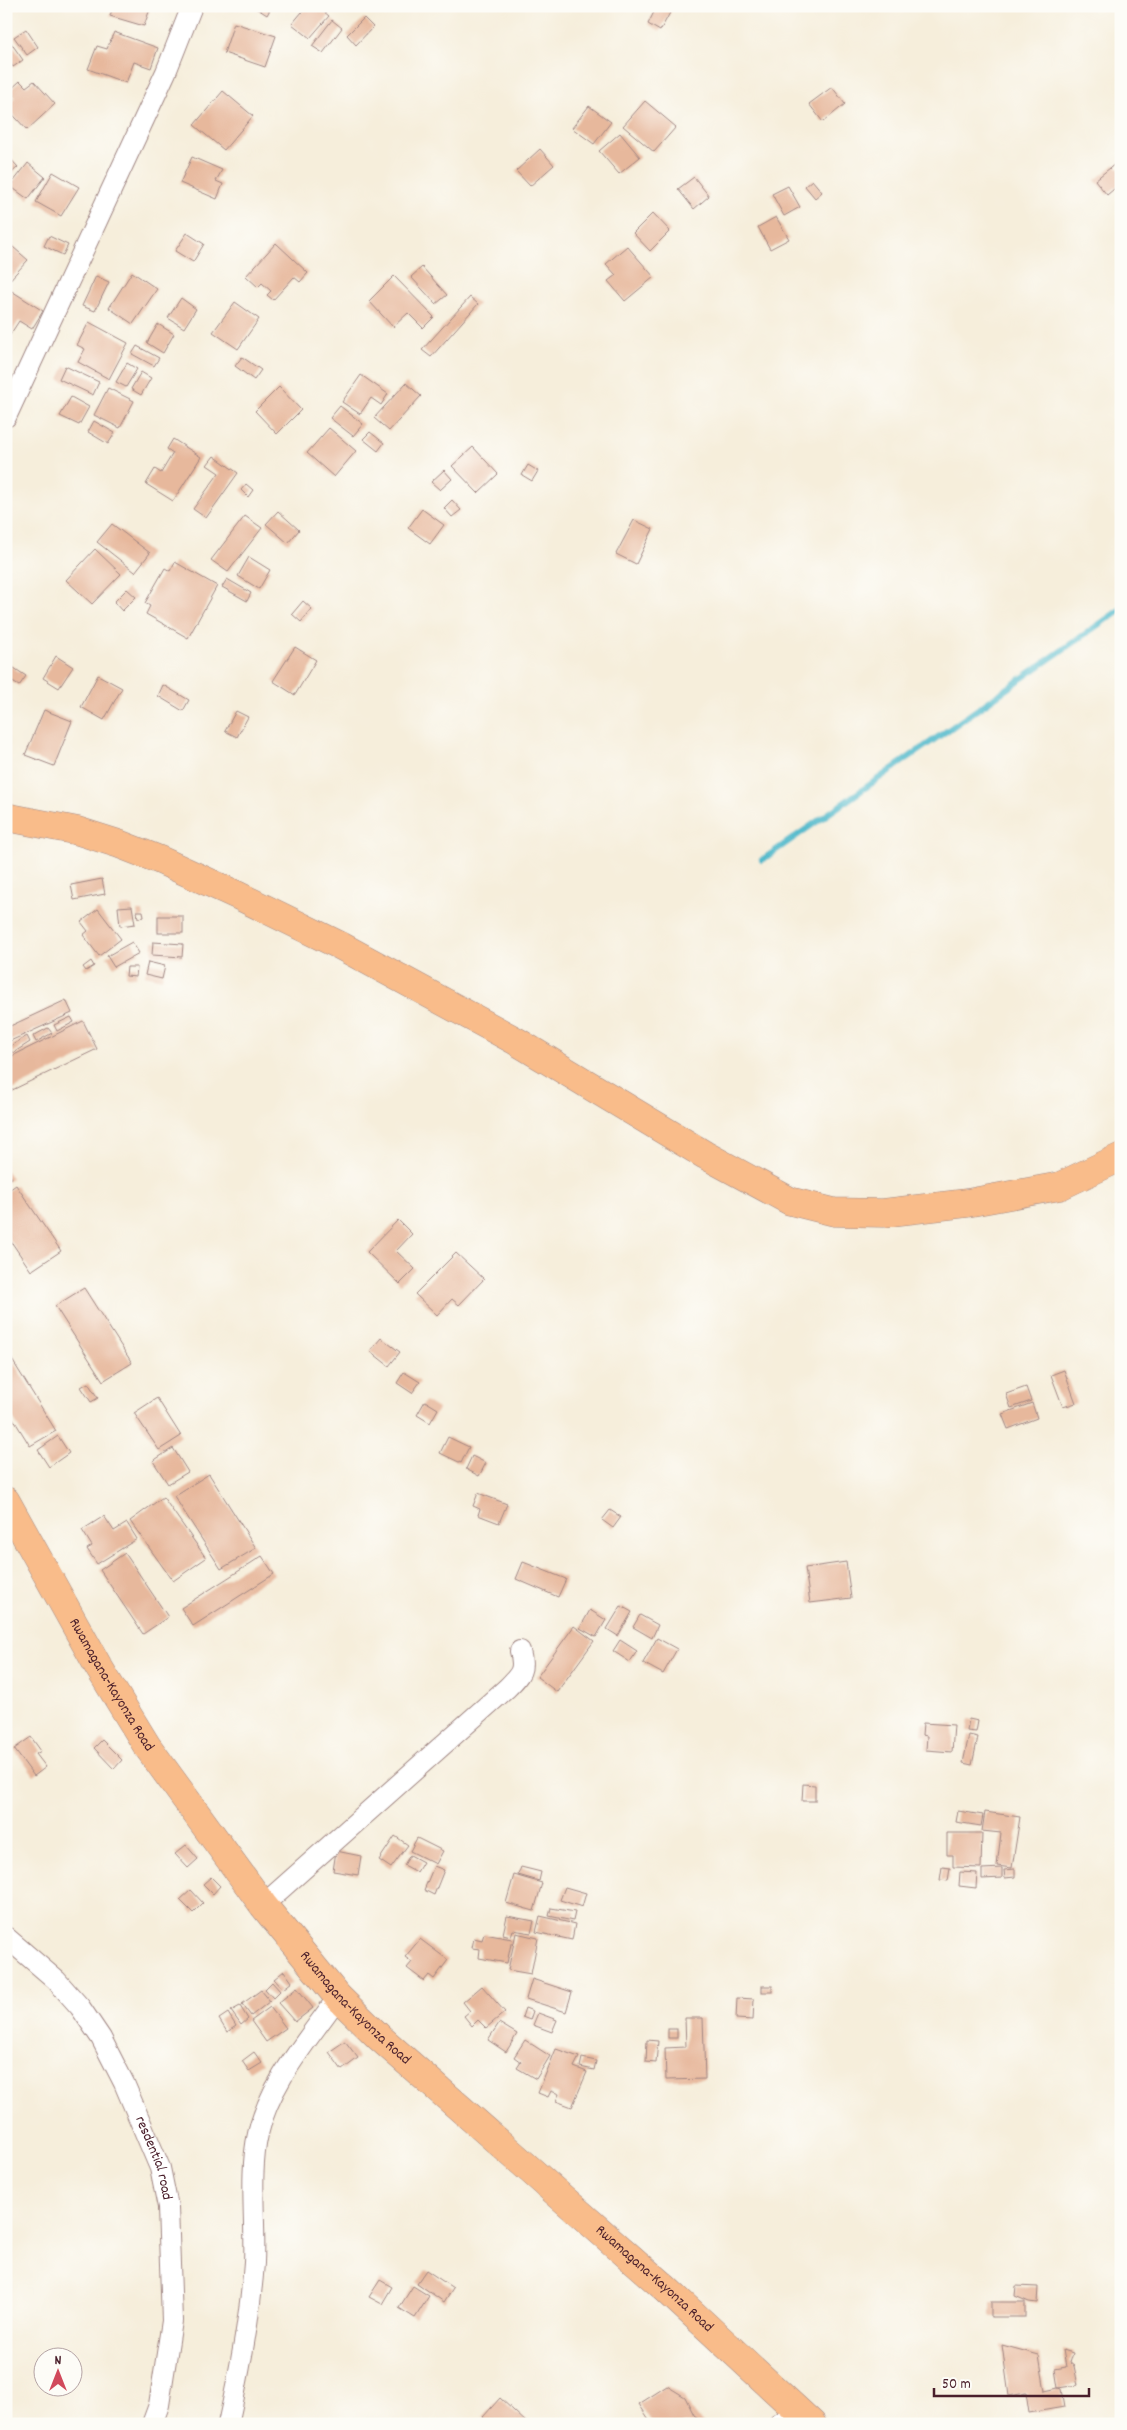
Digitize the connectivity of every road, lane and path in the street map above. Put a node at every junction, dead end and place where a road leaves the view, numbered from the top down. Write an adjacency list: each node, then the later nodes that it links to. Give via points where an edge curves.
1 (192, 6): 2 (street, via 166,72)
2 (6, 417)
3 (6, 817): 4 (highway, via 78,831 119,844 239,896 341,946 516,1041 790,1201 834,1212 883,1213 967,1203 1060,1186)
4 (1121, 1158)
5 (6, 1501): 7 (highway, Rwamagana-Kayonza Road, via 98,1666 147,1746)
6 (520, 1651): 7 (street, via 524,1664 519,1676 507,1688)
7 (263, 1905): 9 (highway, Rwamagana-Kayonza Road)
8 (6, 1937): 11 (street, resdential road, via 56,1980 96,2030 124,2084 160,2168 168,2207 172,2321 159,2405)
9 (338, 1997): 10 (highway, Rwamagana-Kayonza Road, via 379,2037 666,2290); 12 (street, via 294,2058 270,2101 258,2134 253,2198 254,2262)
10 (796, 2420)
11 (152, 2424)
12 (228, 2424)

